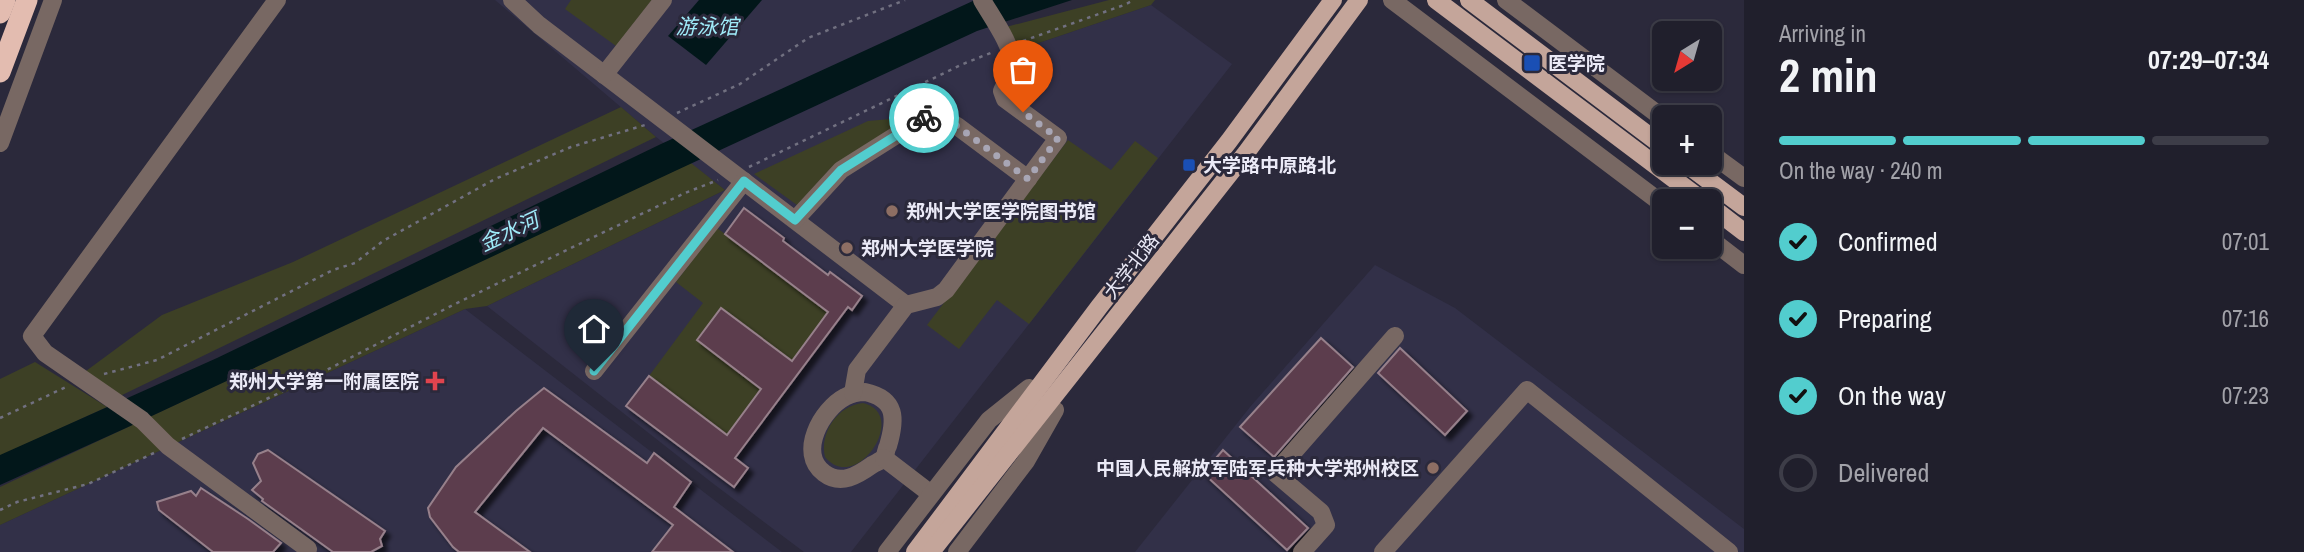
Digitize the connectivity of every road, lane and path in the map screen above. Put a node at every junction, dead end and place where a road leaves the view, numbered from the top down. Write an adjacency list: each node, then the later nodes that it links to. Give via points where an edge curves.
1 (5, 0): 16 (highway)
2 (27, 0): 18 (highway)
3 (53, 0): 24 (street)
4 (277, 0): 43 (street, via 32,336 44,353)
5 (512, 0): 19 (street)
6 (663, 0): 19 (street)
7 (905, 0): 22 (path, via 808,38 740,84)
8 (982, 0): 17 (street)
9 (1134, 0): 17 (path)
10 (1333, 0): 39 (main road, 大学北路)
11 (1359, 0): 40 (main road, 大学北路)
12 (1392, 0): 31 (street)
13 (1436, 0): 30 (main road)
14 (1469, 0): 23 (main road)
15 (1506, 0): 21 (street)
16 (0, 13)
17 (1008, 46): 27 (path, via 963,64); 29 (street, via 1013,63 1002,91 1005,99 1058,138)
18 (2, 67): 20 (highway)
19 (604, 75): 22 (street)
20 (0, 86)
21 (1652, 110)
22 (663, 120): 27 (street); 43 (path, via 571,147 495,179 383,241 355,263 157,360)
23 (1652, 138)
24 (0, 143)
25 (1722, 162): 28 (street)
26 (1701, 175): 32 (main road)
27 (739, 178): 34 (street); 42 (street); 48 (path, via 685,193)
28 (1744, 178)
29 (1028, 179): 34 (street, via 933,112 841,170); 38 (street, via 946,290)
30 (1687, 189)
31 (1652, 196)
32 (1744, 207)
33 (1722, 215): 35 (main road)
34 (795, 220): 38 (street)
35 (1744, 232)
36 (1722, 248): 37 (street)
37 (1744, 265)
38 (906, 305): 45 (street, via 857,370)
39 (1099, 307): 44 (main road); 51 (main road, 大学北路)
40 (1115, 321): 46 (main road); 51 (main road, 大学北路)
41 (1395, 336): 60 (street, via 1275,472 1321,512 1326,525)
42 (594, 371)
43 (82, 380): 47 (path); 48 (street, via 142,420)
44 (1029, 388): 50 (street, via 989,420); 55 (main road)
45 (853, 393): 49 (street, via 875,394 886,400 891,410 894,422); 49 (street, via 830,408 815,432 815,463 832,477 850,478)
46 (1055, 410): 58 (main road); 59 (street, via 1026,461)
47 (0, 418)
48 (168, 446): 52 (path, via 88,484); 53 (street)
49 (884, 458): 50 (street)
50 (931, 494): 54 (street)
51 (966, 495): 56 (main road, 大学北路); 57 (main road, 大学北路)
52 (0, 510)
53 (309, 551)
54 (887, 552)
55 (901, 552)
56 (915, 552)
57 (931, 552)
58 (945, 552)
59 (957, 552)
60 (1302, 552)
61 (1382, 552): 62 (street, via 1527,390)
62 (1729, 552)

